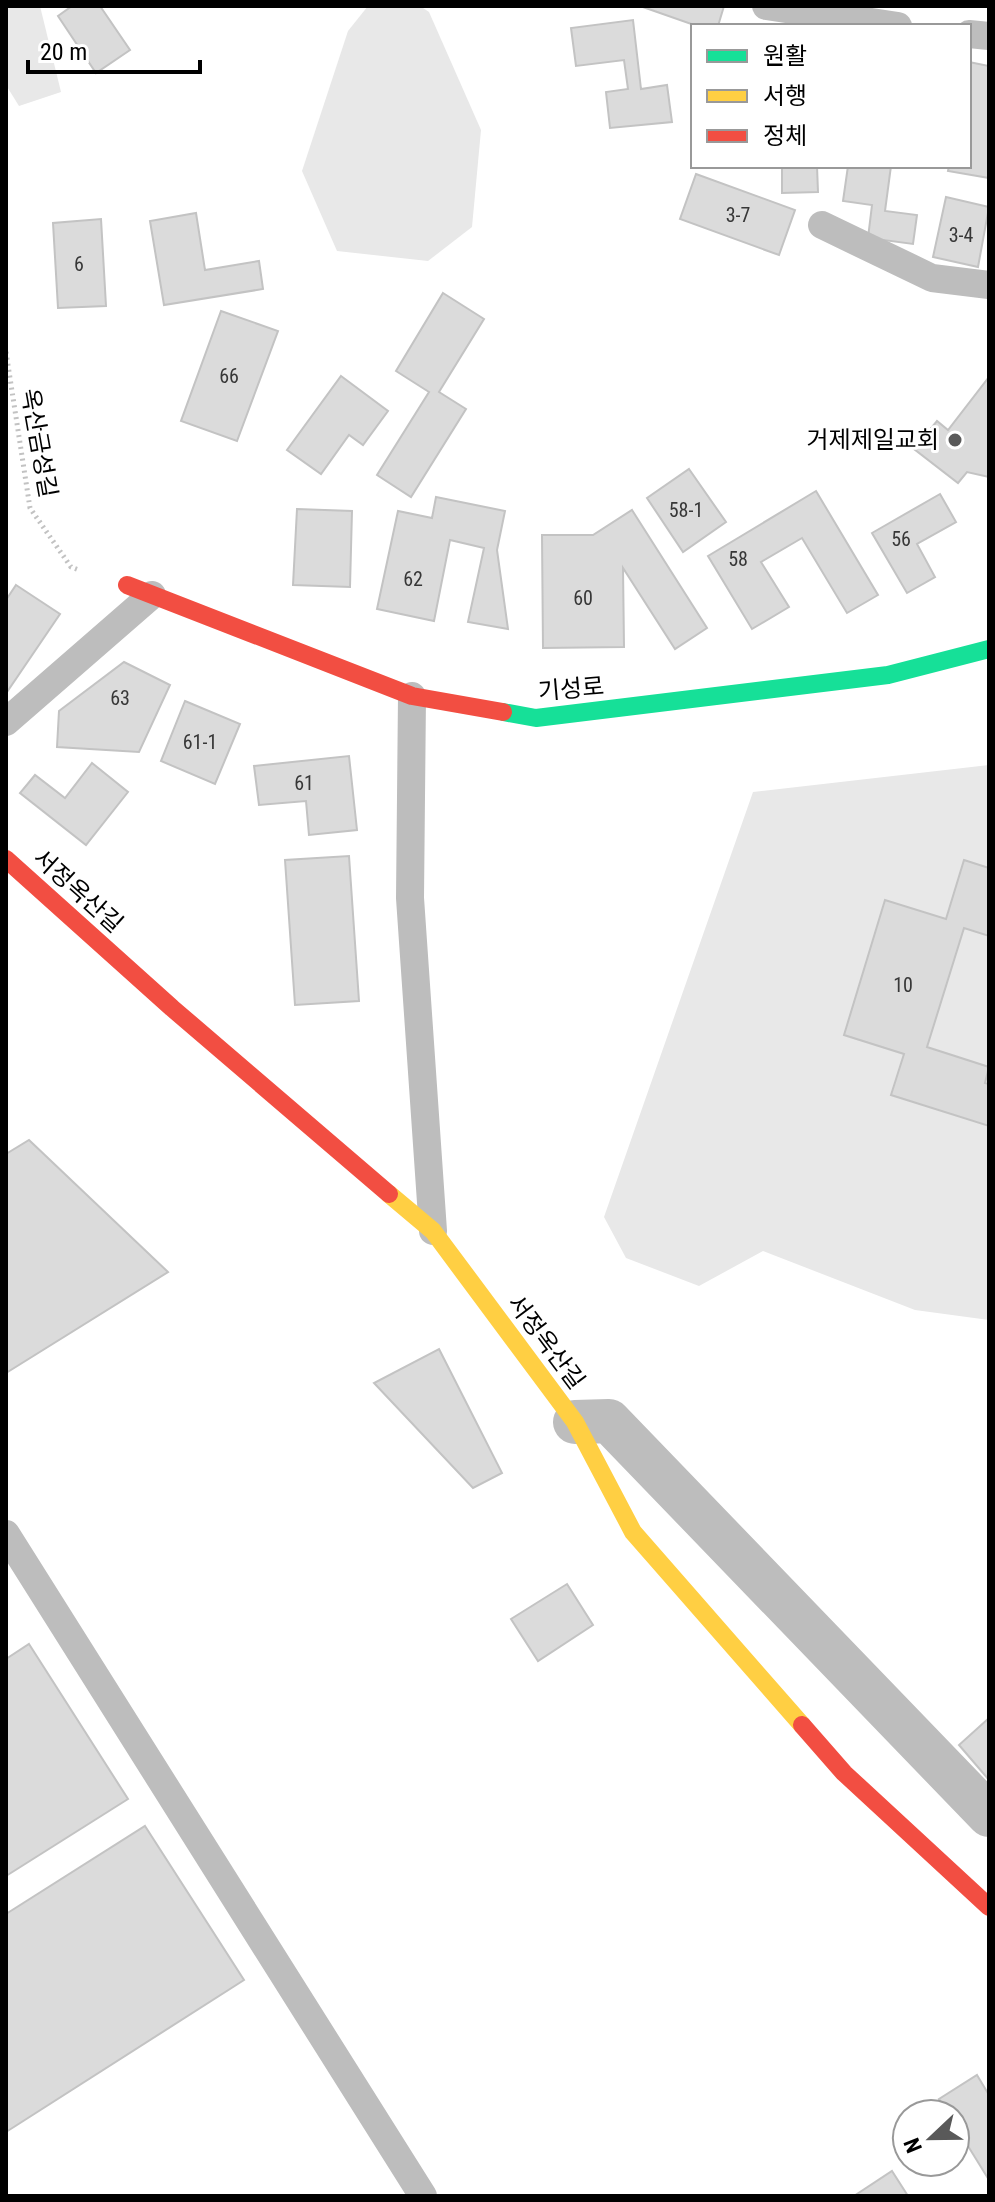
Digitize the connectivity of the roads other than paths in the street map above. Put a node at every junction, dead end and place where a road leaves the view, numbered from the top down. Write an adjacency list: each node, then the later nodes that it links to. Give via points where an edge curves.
1 (766, 6): 2 (lane)
2 (885, 24)
3 (822, 225): 4 (lane, via 932,278)
4 (989, 285)
5 (139, 590): 7 (street, 기성로); 8 (lane)
6 (989, 649): 7 (street, 기성로, via 888,675 536,718)
7 (412, 696): 10 (lane, via 410,898)
8 (6, 722)
9 (6, 859): 10 (street, 서정옥산길)
10 (433, 1231): 11 (street, 서정옥산길)
11 (575, 1422): 13 (street, via 609,1421); 14 (street, 서정옥산길, via 633,1532 844,1773)
12 (6, 1534): 15 (lane)
13 (989, 1815)
14 (989, 1907)
15 (423, 2196)

